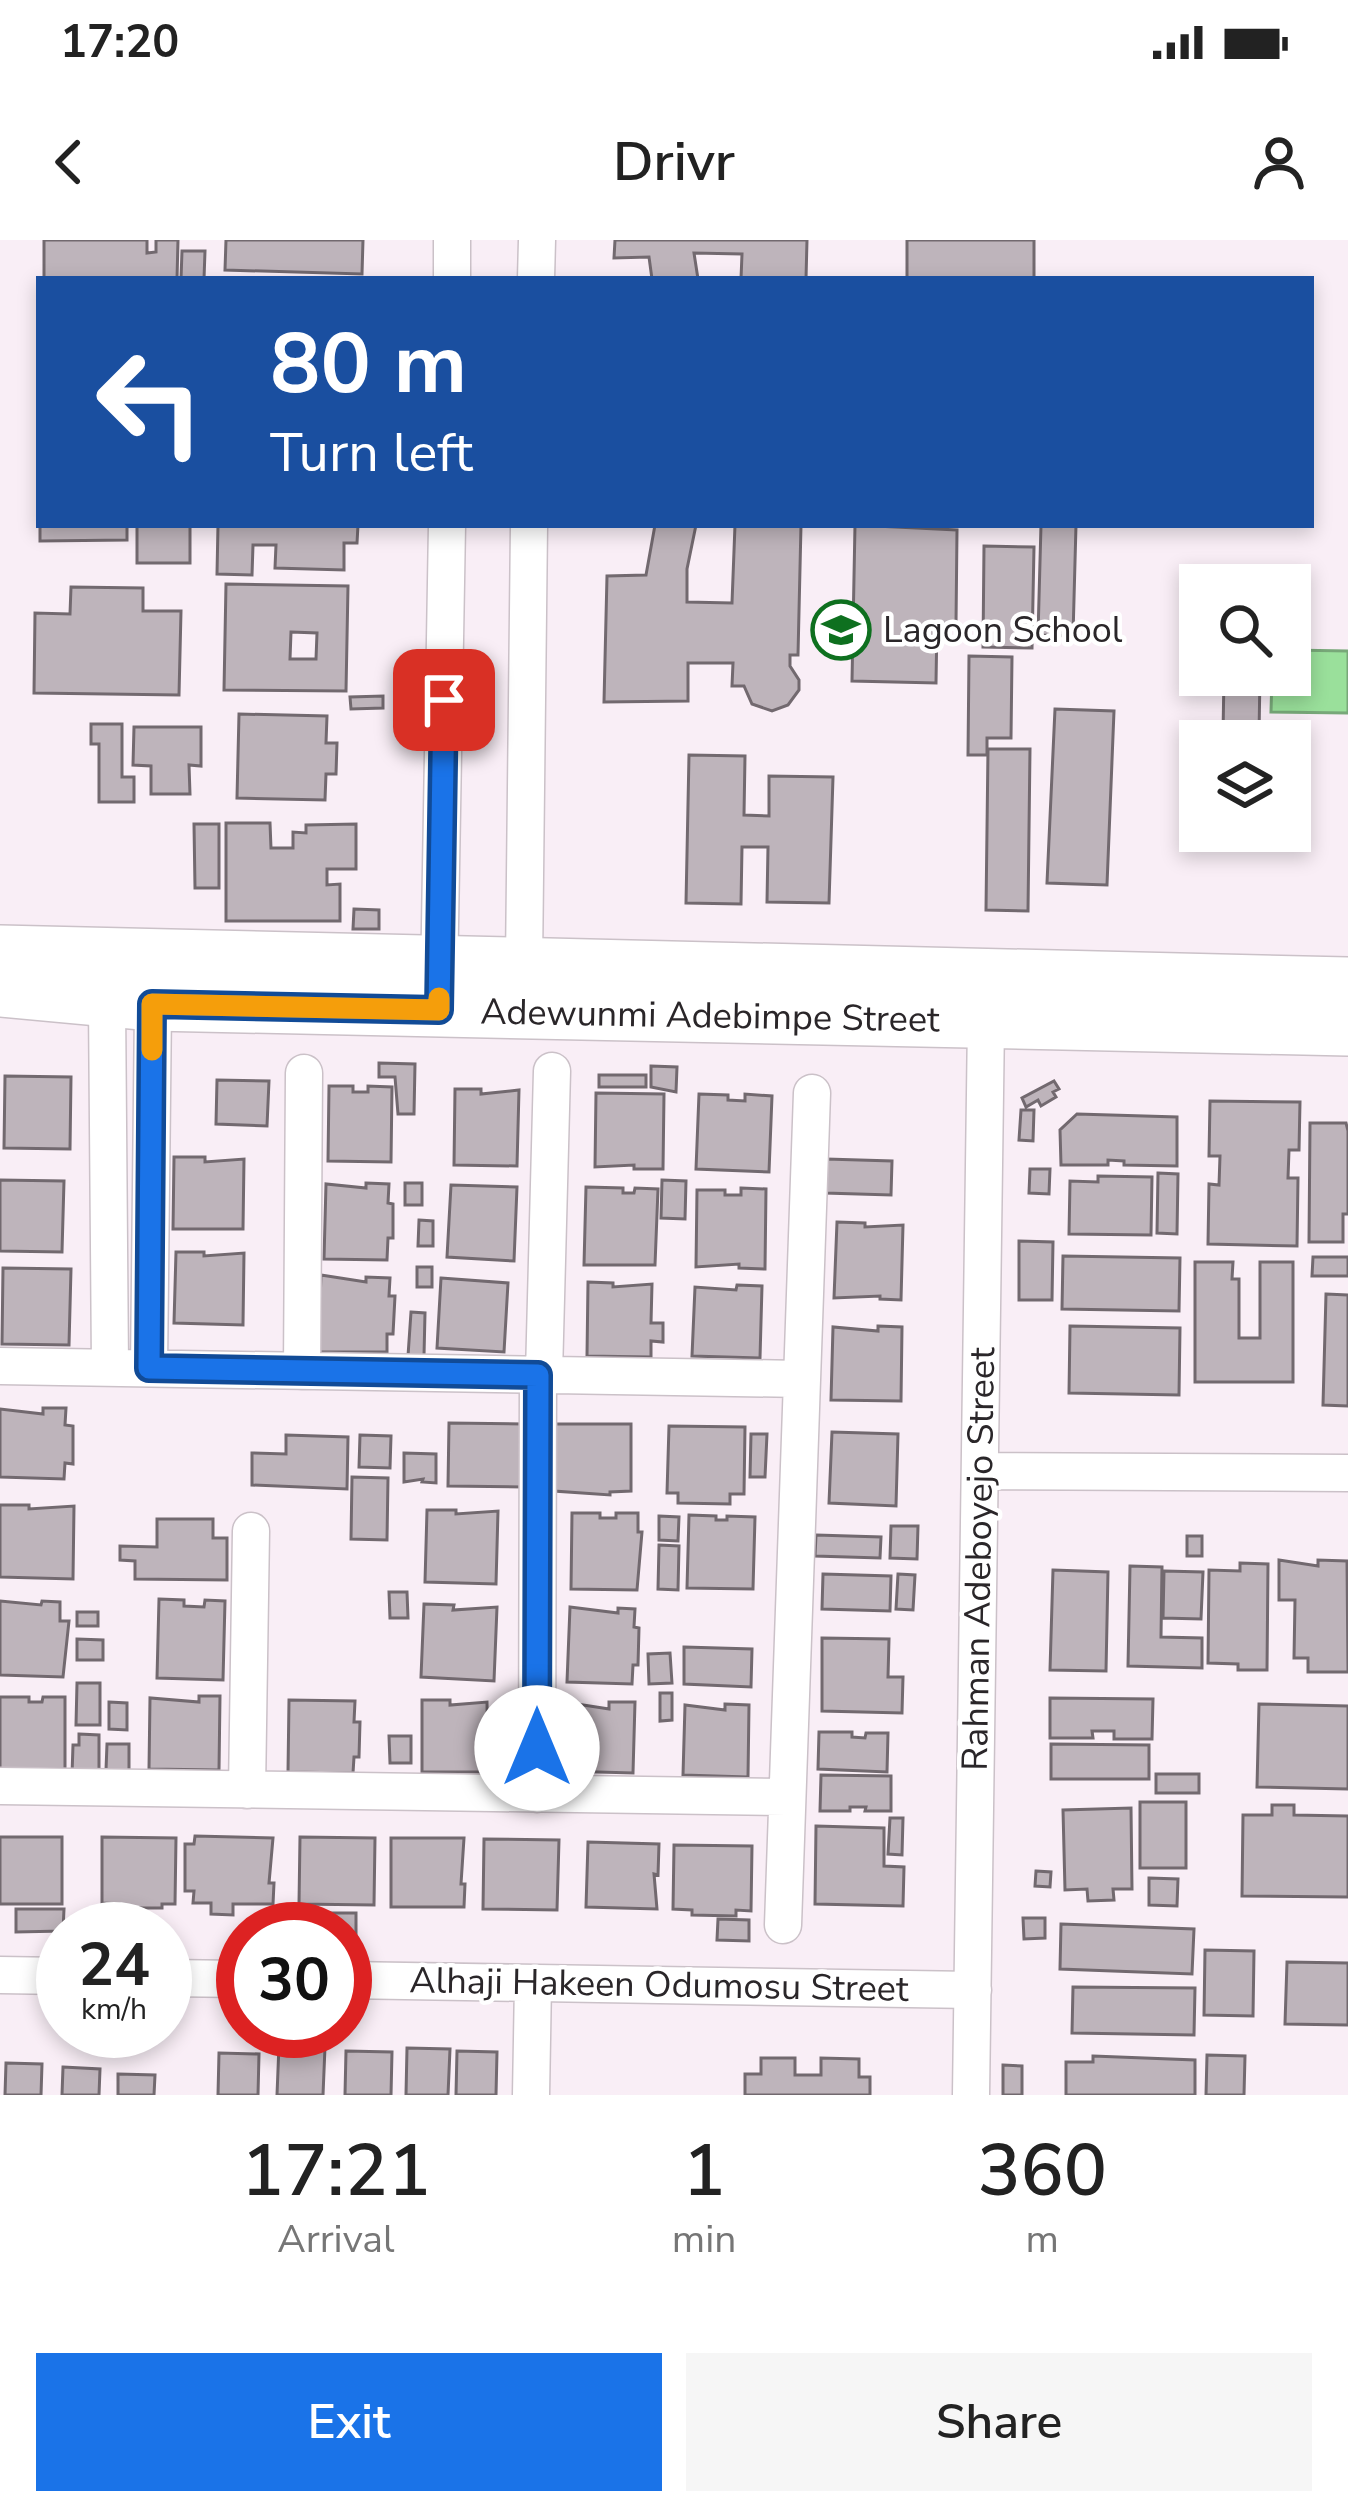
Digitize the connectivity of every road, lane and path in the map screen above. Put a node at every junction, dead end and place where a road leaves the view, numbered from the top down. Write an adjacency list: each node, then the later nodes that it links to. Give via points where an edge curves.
1 (452, 240): 3 (street)
2 (537, 240): 4 (street)
3 (452, 276)
4 (536, 276)
5 (447, 528): 10 (street)
6 (530, 528): 8 (street)
7 (0, 951): 10 (main road, Adewunmi Adebimpe Street)
8 (524, 963): 9 (main road, Adewunmi Adebimpe Street); 10 (main road, Adewunmi Adebimpe Street)
9 (1348, 983)
10 (439, 986): 12 (main road, Adewunmi Adebimpe Street); 13 (main road, Adewunmi Adebimpe Street)
11 (0, 991): 12 (main road, Adewunmi Adebimpe Street)
12 (130, 1004): 19 (street); 20 (street)
13 (986, 1022): 14 (main road, Adewunmi Adebimpe Street); 24 (street, Rahman Adeboyejo Street)
14 (1348, 1030)
15 (552, 1071): 22 (street)
16 (304, 1073): 21 (street)
17 (812, 1093): 23 (street)
18 (0, 1366): 19 (street)
19 (110, 1367): 20 (street)
20 (149, 1368): 21 (street)
21 (302, 1371): 22 (street)
22 (541, 1375): 23 (street); 29 (street)
23 (802, 1379): 30 (street)
24 (980, 1471): 25 (street); 36 (street, Rahman Adeboyejo Street)
25 (1348, 1472)
26 (251, 1531): 28 (street)
27 (0, 1786): 28 (street)
28 (247, 1790): 29 (street)
29 (537, 1794): 30 (street)
30 (788, 1797): 31 (street)
31 (783, 1925)
32 (0, 1975): 33 (street)
33 (36, 1976)
34 (372, 1980): 35 (street, Alhaji Hakeen Odumosu Street)
35 (533, 1983): 36 (street, Alhaji Hakeen Odumosu Street); 37 (street)
36 (973, 1990): 38 (street, Rahman Adeboyejo Street)
37 (531, 2095)
38 (971, 2095)

